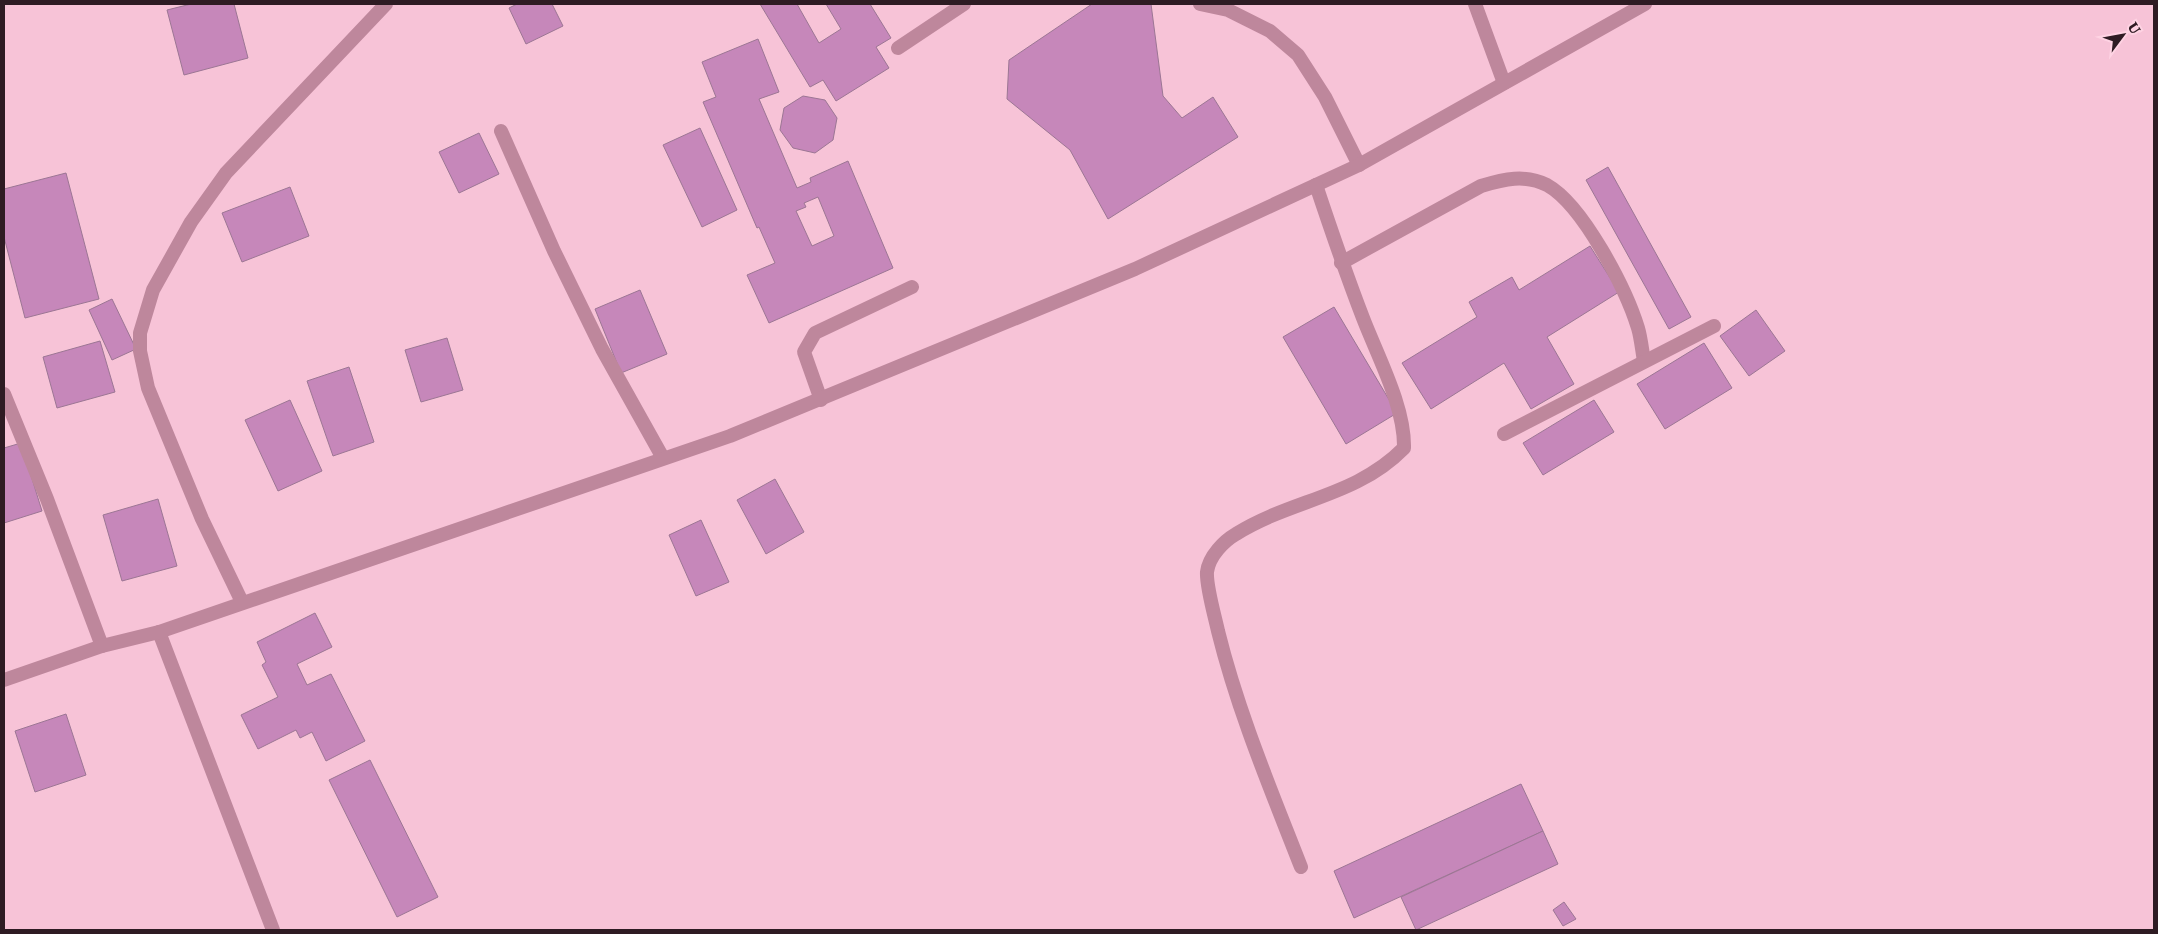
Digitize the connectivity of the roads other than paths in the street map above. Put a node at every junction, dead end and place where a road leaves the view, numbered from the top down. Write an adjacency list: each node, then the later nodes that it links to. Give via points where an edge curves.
1 (386, 4): 19 (street, via 226,173 191,222 153,290 140,333 140,351 148,388 202,519)
2 (964, 4): 6 (street)
3 (1200, 4): 9 (street, via 1228,10 1270,31 1298,55 1325,97)
4 (1475, 4): 7 (street)
5 (1645, 4): 7 (street)
6 (898, 48)
7 (1504, 83): 9 (street)
8 (501, 132): 18 (street, via 602,349)
9 (1359, 165): 10 (street)
10 (1316, 185): 11 (street); 16 (street, via 1135,269)
11 (1341, 263): 14 (street, via 1481,186 1519,177 1547,185 1569,202 1617,277 1638,328); 23 (street, via 1395,402 1404,430 1404,448 1389,463 1357,484 1262,520 1235,534 1215,552 1207,571 1230,680)
12 (912, 287): 16 (street, via 815,333 804,352)
13 (1714, 326): 14 (street)
14 (1644, 361): 17 (street)
15 (4, 394): 21 (street)
16 (821, 400): 18 (street)
17 (1504, 434)
18 (663, 458): 19 (street)
19 (242, 602): 20 (street)
20 (160, 632): 21 (street); 24 (street)
21 (102, 646): 22 (street)
22 (4, 680)
23 (1301, 868)
24 (273, 930)

